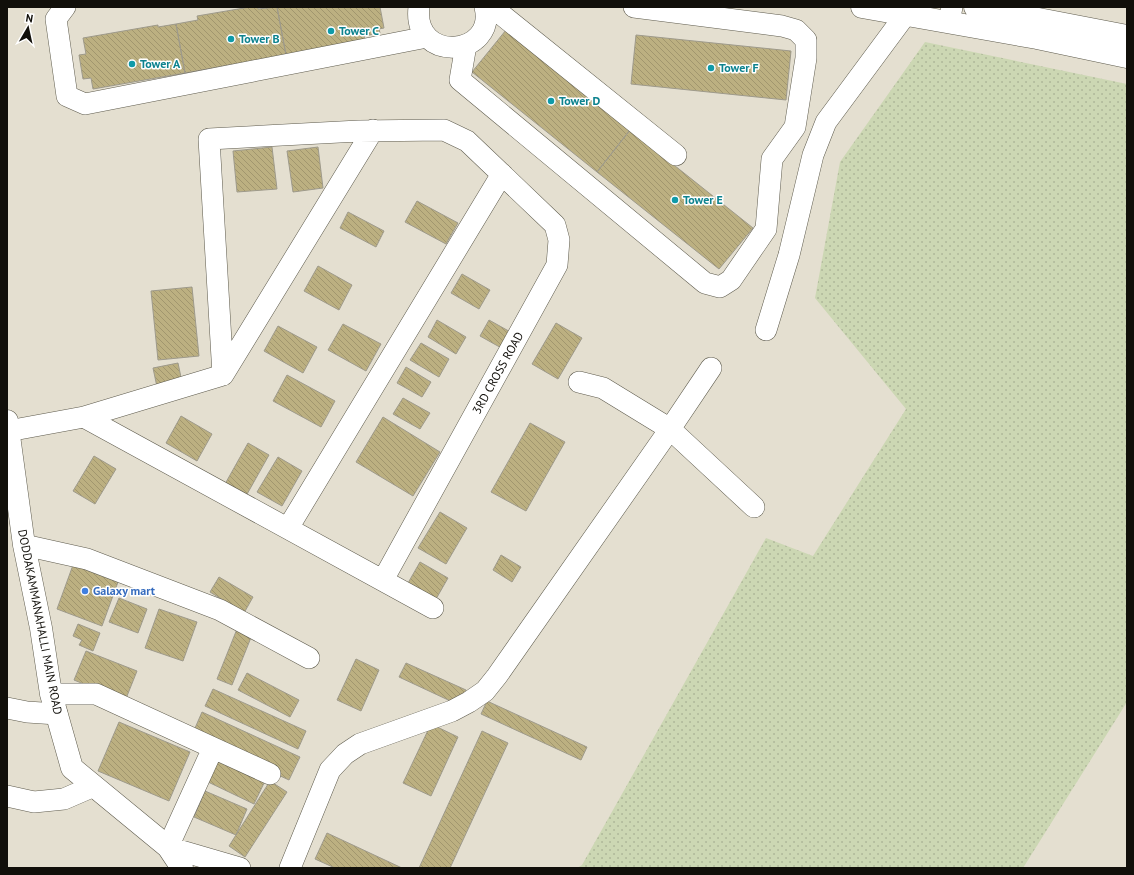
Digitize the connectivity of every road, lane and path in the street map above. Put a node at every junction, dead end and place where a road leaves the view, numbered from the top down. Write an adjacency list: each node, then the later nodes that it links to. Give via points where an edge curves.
1 (65, 7): 11 (street, via 56,19 67,96 85,104)
2 (419, 7): 11 (street, via 420,23)
3 (485, 7): 12 (street, via 486,20 482,30)
4 (492, 7): 15 (street)
5 (634, 7): 12 (street, via 782,26 796,30 806,40 806,58 795,127 772,159 766,229 731,280 720,287 705,283 460,80)
6 (862, 7): 8 (street)
7 (975, 7): 10 (street)
8 (906, 14): 9 (street); 17 (street, via 826,122 813,155 790,255)
9 (950, 15): 13 (street, via 1037,38)
10 (1127, 36)
11 (427, 37): 12 (street, via 445,47)
12 (466, 45)
13 (1127, 56)
14 (373, 130): 16 (street, 3RD CROSS ROAD, via 444,130 467,141); 19 (street); 19 (street, 3RD CROSS ROAD, via 209,139)
15 (676, 155)
16 (502, 174): 25 (street); 27 (street, 3RD CROSS ROAD, via 555,225 559,240 557,265)
17 (766, 330)
18 (711, 368): 23 (street)
19 (223, 375): 21 (street)
20 (579, 382): 23 (street, via 603,388)
21 (84, 418): 22 (street); 25 (street)
22 (8, 426): 26 (street, DODDAKAMMANAHALLI MAIN ROAD)
23 (670, 429): 24 (street); 39 (street, via 485,691 452,711 360,744 345,754 330,770)
24 (754, 507)
25 (288, 528): 27 (street)
26 (24, 545): 29 (street, via 87,559 220,610); 30 (street, DODDAKAMMANAHALLI MAIN ROAD)
27 (383, 580): 28 (street)
28 (433, 608)
29 (309, 658)
30 (54, 704): 31 (street, via 27,712); 32 (street, via 96,694); 34 (street, DODDAKAMMANAHALLI MAIN ROAD, via 72,768)
31 (7, 708)
32 (213, 748): 33 (street); 36 (street)
33 (270, 774)
34 (94, 786): 35 (street, via 64,799 34,802); 36 (street, DODDAKAMMANAHALLI MAIN ROAD)
35 (7, 796)
36 (168, 847): 37 (street, DODDAKAMMANAHALLI MAIN ROAD); 38 (street)
37 (182, 868)
38 (240, 868)
39 (290, 868)

